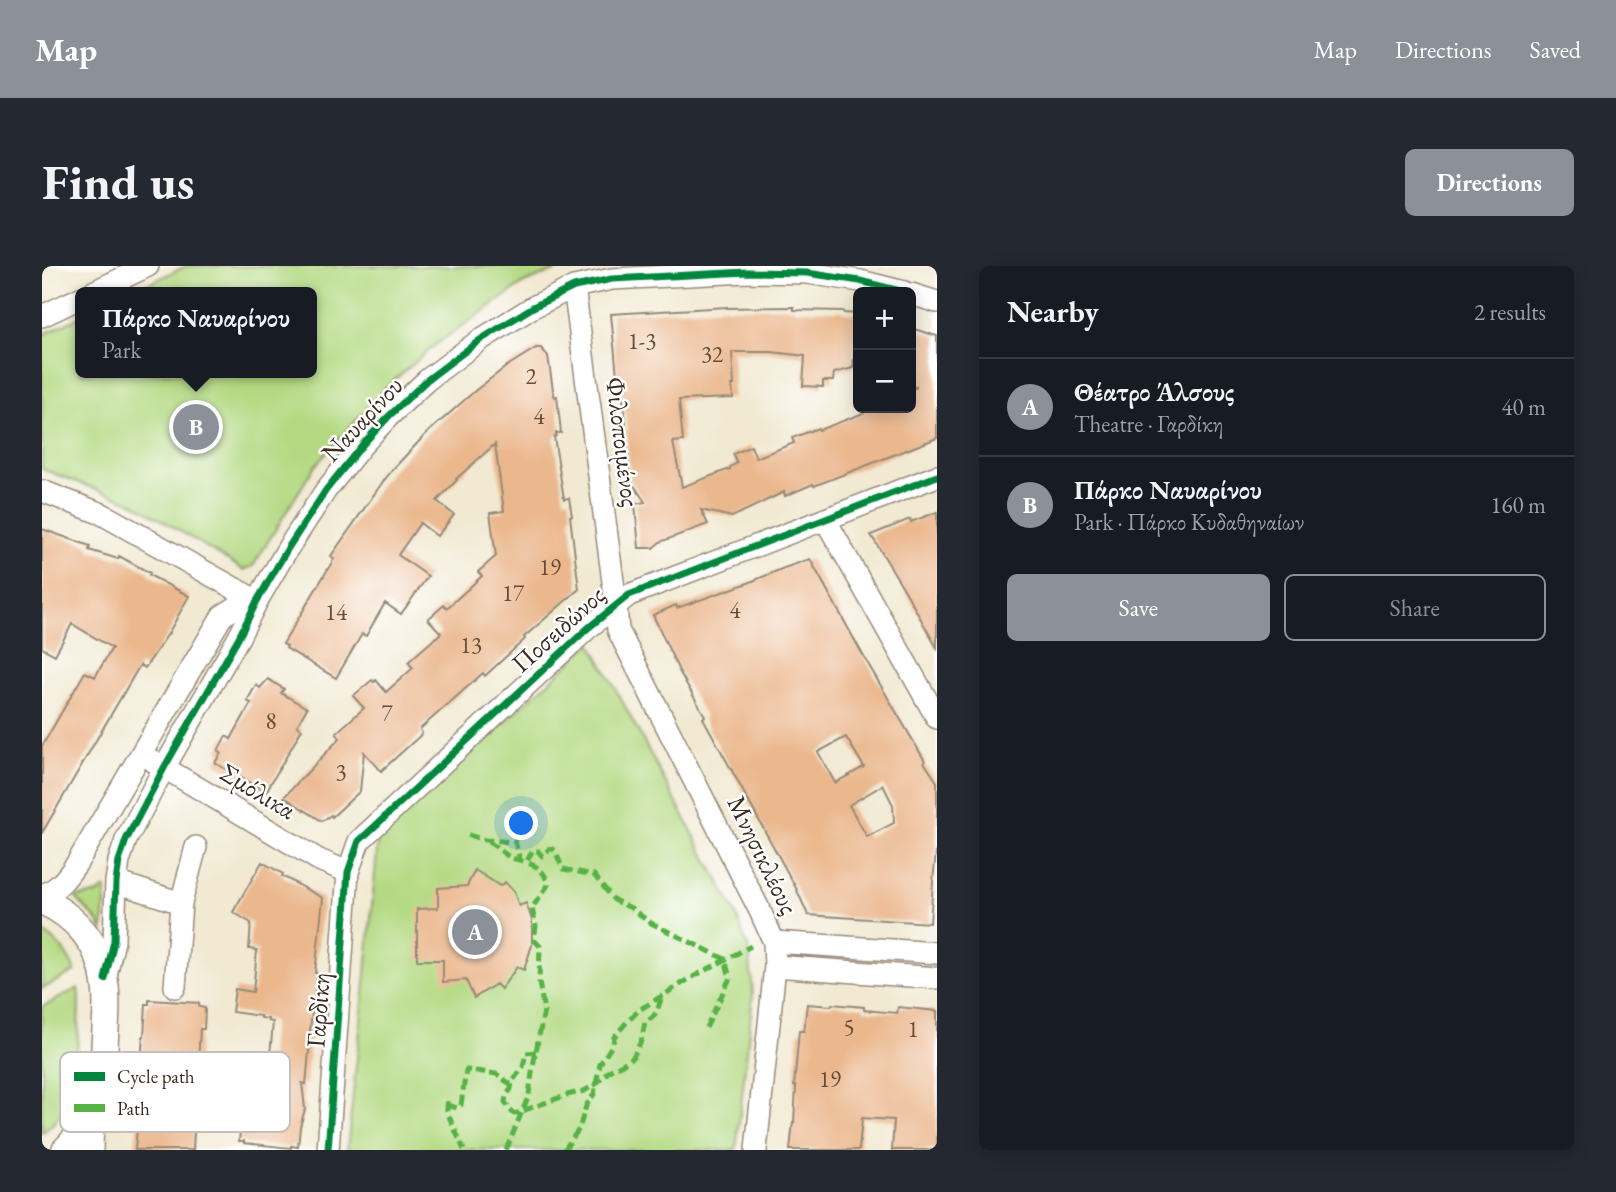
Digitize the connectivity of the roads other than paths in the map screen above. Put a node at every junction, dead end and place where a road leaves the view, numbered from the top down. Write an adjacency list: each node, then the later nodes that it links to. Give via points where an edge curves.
1 (148, 266): 2 (street)
2 (104, 287)
3 (884, 287): 4 (street, Ναυαρίνου, via 807,273 747,272 612,279)
4 (574, 288): 12 (street, Ναυαρίνου, via 480,340 388,417 326,490); 13 (street, Φιλοποιμένος)
5 (916, 296): 7 (street)
6 (75, 300): 8 (street)
7 (937, 302)
8 (42, 316)
9 (937, 477): 11 (street, Ποσειδώνος)
10 (42, 491): 12 (street, via 102,514)
11 (825, 519): 13 (street, Ποσειδώνος); 14 (street)
12 (257, 601): 15 (street, via 222,616); 16 (street, Ναυαρίνου)
13 (616, 604): 18 (street, Ποσειδώνος, via 359,841); 23 (street, Μνησικλέους, via 618,630)
14 (937, 718)
15 (141, 754): 16 (street, Σμόλικα); 20 (street, via 69,875)
16 (164, 768): 18 (street, Σμόλικα, via 319,860); 19 (street, Ναυαρίνου, via 126,840)
17 (196, 848): 22 (street)
18 (348, 872): 34 (street, Γαρδίκη)
19 (116, 882): 22 (street); 27 (street, Ναυαρίνου, via 114,941)
20 (42, 895)
21 (42, 901): 27 (main road, via 70,917 84,932)
22 (181, 902): 28 (street)
23 (774, 942): 24 (street); 25 (street, Μνησικλέους)
24 (937, 953)
25 (775, 966): 26 (street); 35 (street, Μνησικλέους)
26 (937, 978)
27 (105, 979): 29 (main road)
28 (175, 987)
29 (104, 1052)
30 (82, 1132): 32 (main road)
31 (92, 1132): 33 (street)
32 (65, 1150)
33 (92, 1150)
34 (328, 1150)
35 (756, 1150)

